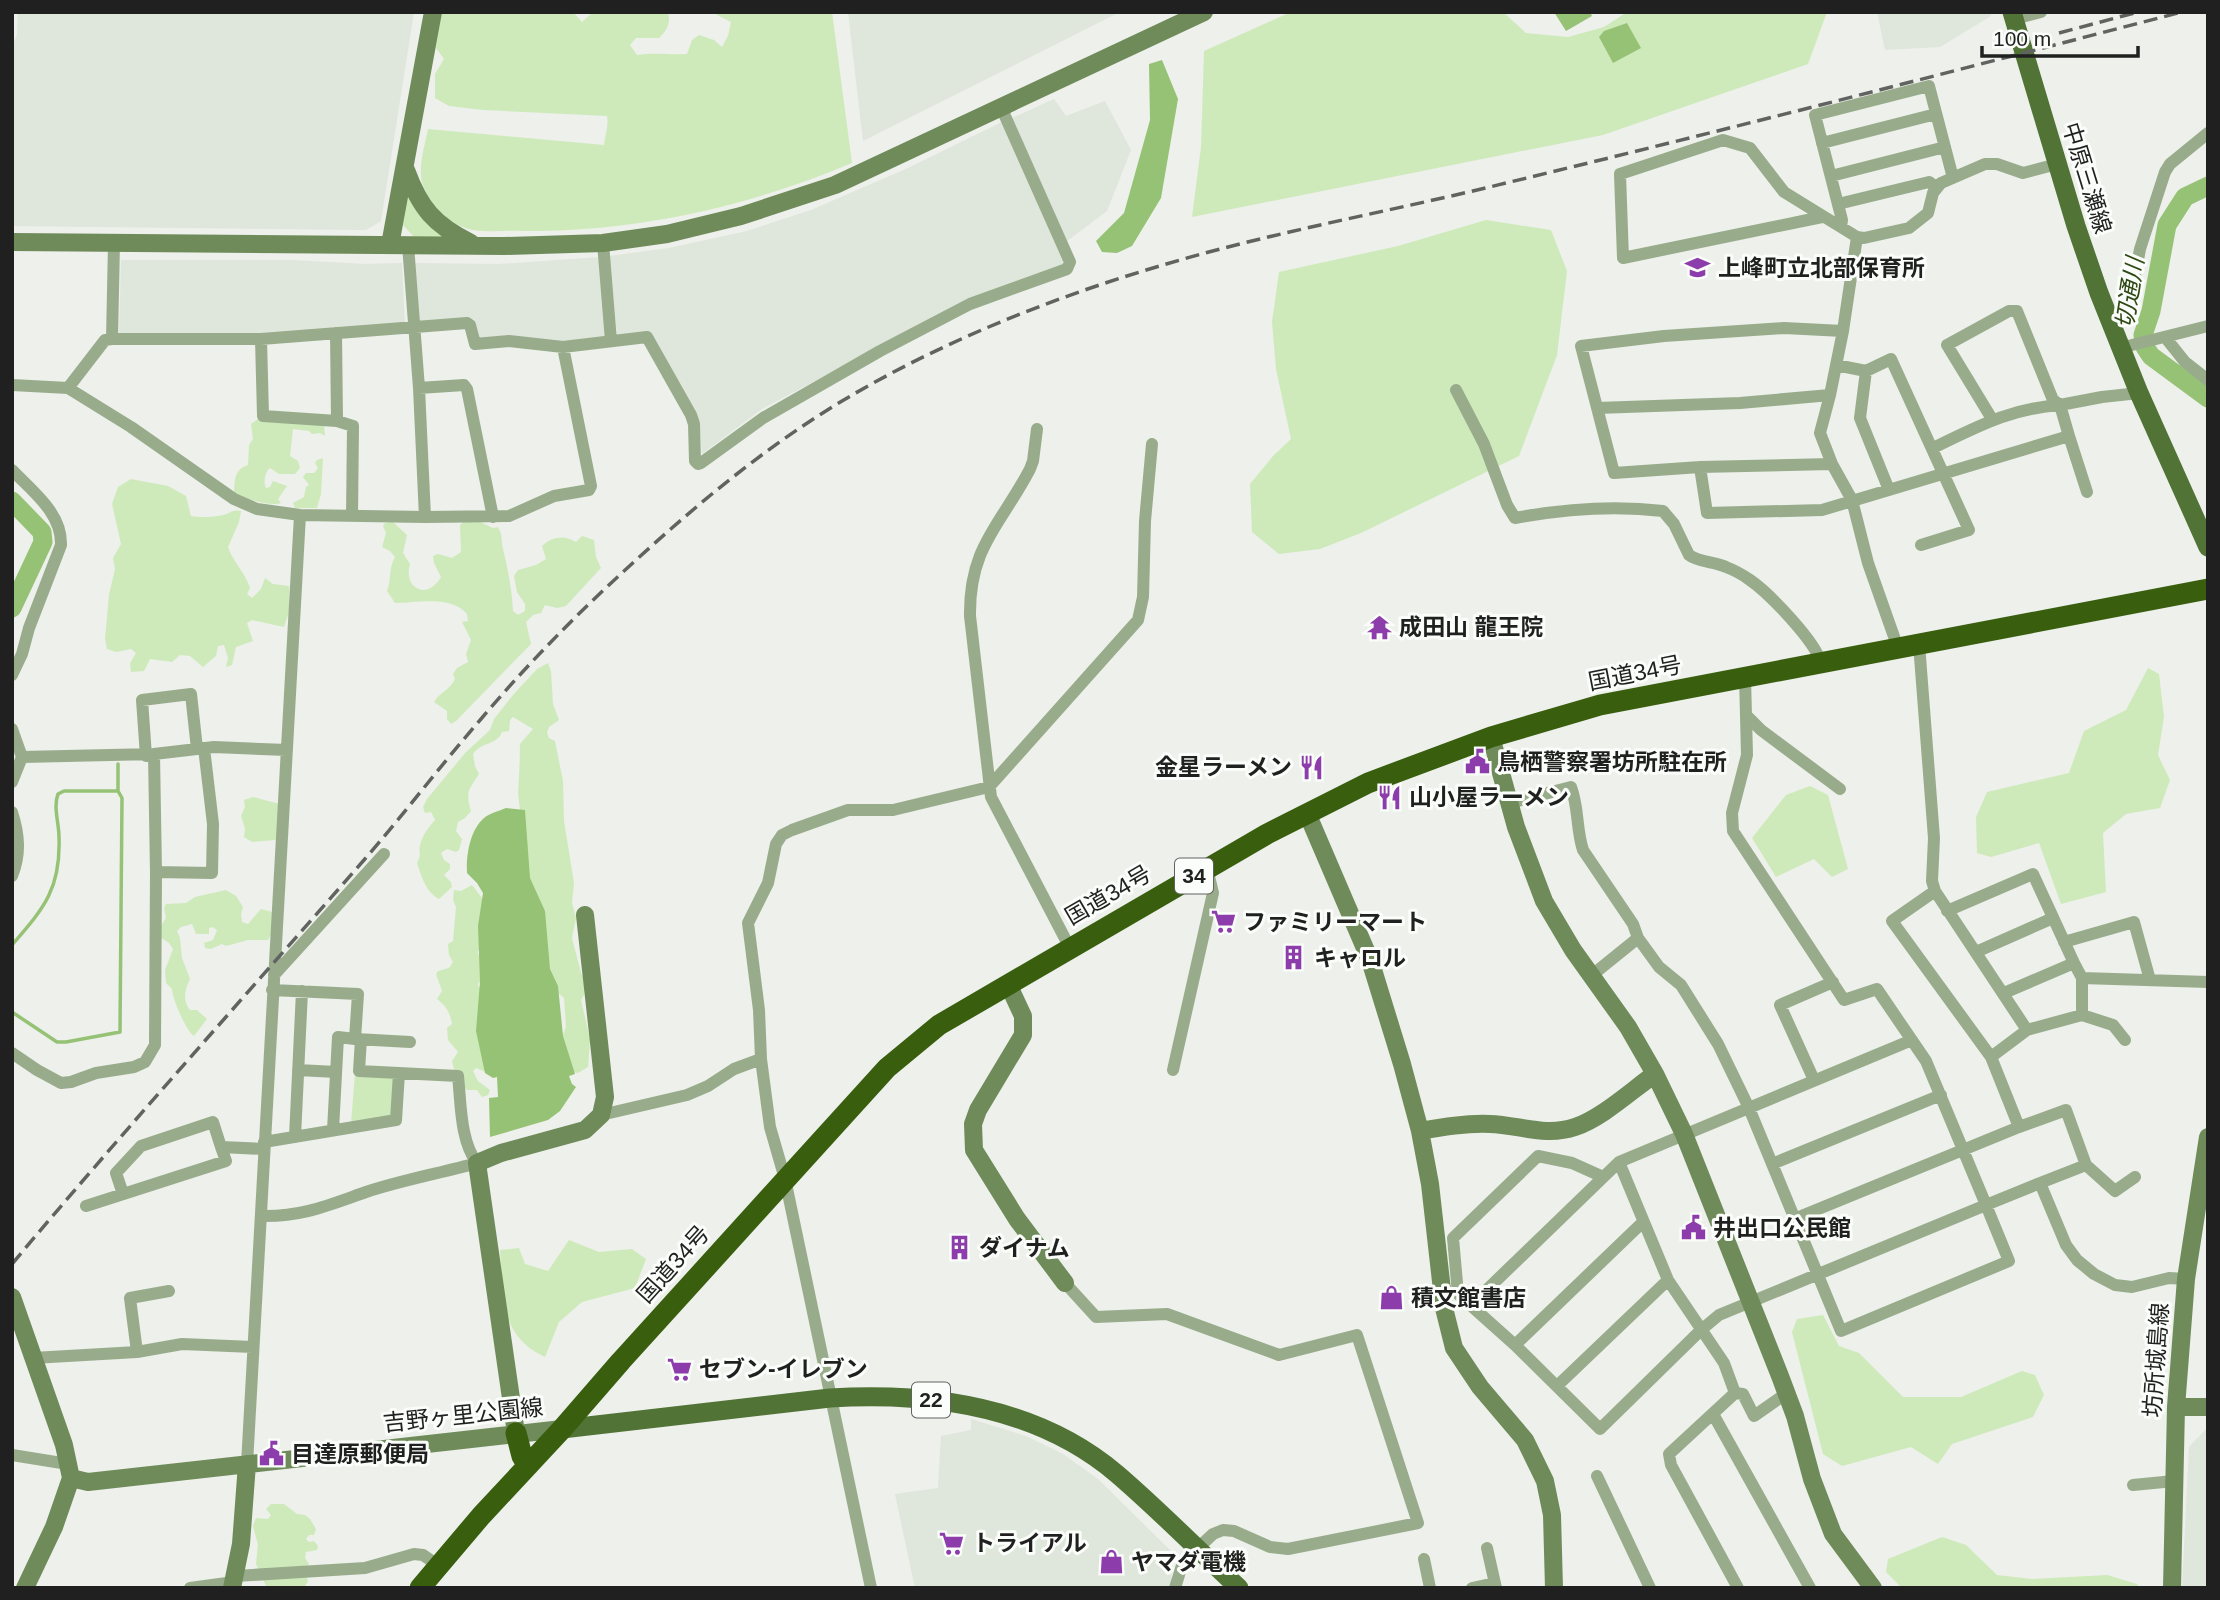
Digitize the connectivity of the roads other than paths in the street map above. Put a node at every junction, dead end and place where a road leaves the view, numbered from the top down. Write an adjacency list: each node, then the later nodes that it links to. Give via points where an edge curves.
1 (433, 12): 13 (street)
2 (1169, 12): 6 (street)
3 (2041, 12): 5 (street)
4 (1198, 14): 6 (street)
5 (2013, 16): 12 (main road, 中原三瀬線)
6 (1141, 41): 7 (street)
7 (1003, 105): 23 (street, via 835,185 741,216); 34 (street, via 1069,262 1067,270 970,304 880,351 763,418 698,464 691,415 647,337)
8 (1936, 114): 10 (street); 10 (street, via 1929,86 1815,115); 11 (street)
9 (2208, 133): 26 (street, via 2165,172 2140,249 2129,310)
10 (1822, 143): 14 (street)
11 (1945, 147): 14 (street); 15 (street)
12 (2057, 164): 15 (street, via 2023,173 1991,163); 26 (main road, 中原三瀬線)
13 (406, 170): 24 (street); 25 (street, via 415,196 428,214)
14 (1831, 176): 17 (street)
15 (1952, 178): 16 (street)
16 (1936, 187): 17 (street, via 1929,182); 20 (street, via 1927,213 1917,223)
17 (1838, 204): 19 (street)
18 (1822, 217): 18 (street, via 1623,258 1620,174 1723,140 1749,148 1784,192); 19 (street)
19 (1841, 228): 20 (street)
20 (1857, 237): 29 (street)
21 (12, 242): 22 (street)
22 (114, 243): 24 (street); 32 (street)
23 (603, 243): 25 (street); 34 (street)
24 (399, 245): 25 (street); 28 (street)
25 (474, 245)
26 (2108, 317): 36 (main road, 中原三瀬線)
27 (2208, 326): 31 (street)
28 (414, 328): 30 (street); 35 (street, via 467,323 475,344 509,341); 42 (street)
29 (1843, 331): 37 (street); 47 (street, via 1784,327 1581,345)
30 (336, 333): 33 (street); 49 (street)
31 (2165, 337): 36 (street); 39 (street, via 2185,362)
32 (111, 339): 33 (street); 41 (street, via 105,340)
33 (261, 339): 49 (street, via 263,416)
34 (611, 341): 35 (street)
35 (563, 347): 64 (street, via 591,486 554,496 516,514)
36 (2120, 348): 44 (main road, 中原三瀬線)
37 (1836, 365): 38 (street); 45 (street)
38 (1866, 371): 53 (street, via 1891,359); 58 (street, via 1860,418)
39 (2208, 380)
40 (12, 385): 41 (street)
41 (68, 388): 61 (street, via 234,499 257,509)
42 (419, 388): 63 (street); 64 (street, via 467,388)
43 (1456, 390): 70 (street, via 1515,518 1565,509 1663,511 1689,555 1750,580 1800,629)
44 (2138, 393): 46 (street); 66 (main road, 中原三瀬線)
45 (1830, 395): 47 (street, via 1740,404); 54 (street, via 1820,433)
46 (2060, 405): 48 (street, via 2030,407); 48 (street, via 2053,400 2017,311 2009,311 1947,345); 51 (street)
47 (1597, 408): 55 (street, via 1614,473)
48 (1992, 419): 53 (street)
49 (337, 421): 62 (street, via 353,426)
50 (1037, 429): 81 (street, via 1030,469 984,543 970,594)
51 (2070, 436): 57 (street); 59 (street)
52 (1152, 444): 81 (street, via 1138,620)
53 (1933, 448): 57 (street)
54 (1832, 464): 55 (street); 60 (street)
55 (1700, 467): 60 (street, via 1707,513 1822,510)
56 (12, 470): 71 (street, via 51,511 62,532)
57 (1946, 474): 58 (street); 65 (street, via 1969,530)
58 (1889, 490): 60 (street)
59 (2087, 492)
60 (1852, 500): 69 (street, via 1868,564)
61 (300, 515): 62 (street); 77 (street)
62 (352, 516): 63 (street)
63 (425, 517): 64 (street)
64 (493, 517)
65 (1921, 545)
66 (2208, 547)
67 (2208, 589): 68 (highway, 国道34号 / 34)
68 (1919, 644): 69 (highway, 国道34号 / 34); 90 (street)
69 (1898, 648): 70 (highway, 国道34号 / 34)
70 (1821, 663): 72 (highway, 国道34号 / 34)
71 (12, 675)
72 (1745, 677): 73 (street); 75 (highway, 国道34号 / 34, via 1600,705)
73 (1746, 715): 82 (street); 103 (street, via 1747,755 1732,813 1733,831)
74 (12, 729): 79 (street)
75 (1491, 737): 83 (street); 85 (highway, 国道34号 / 34, via 1368,783)
76 (201, 748): 77 (street); 78 (street); 78 (street, via 191,694 142,700); 88 (street, via 213,824 212,873)
77 (287, 750): 99 (street)
78 (150, 755): 79 (street); 88 (street)
79 (22, 757): 80 (street)
80 (12, 782)
81 (989, 787): 96 (street, via 995,807); 117 (street, via 893,810 848,810 782,835 768,883 748,923)
82 (1840, 789)
83 (1510, 803): 94 (street, via 1571,787 1583,850); 100 (street, via 1544,901)
84 (12, 812): 89 (street, via 19,847)
85 (1307, 813): 87 (highway, 国道34号 / 34); 129 (street, via 1370,960)
86 (384, 854): 99 (street)
87 (1207, 868): 96 (highway, 国道34号 / 34); 119 (street, via 1213,893)
88 (156, 872): 115 (street, via 155,1045 145,1062 61,1083)
89 (12, 876)
90 (1935, 891): 91 (street); 116 (street, via 1892,920)
91 (1947, 911): 93 (street, via 2033,874); 97 (street)
92 (585, 915): 126 (street, via 605,1097)
93 (2053, 918): 95 (street); 97 (street)
94 (1638, 938): 100 (street); 125 (street, via 1658,967 1681,985 1696,1006)
95 (2064, 942): 98 (street); 102 (street, via 2134,922)
96 (1070, 948): 105 (highway, 国道34号 / 34)
97 (1976, 952): 108 (street)
98 (2074, 962): 101 (street); 108 (street)
99 (274, 975): 106 (street)
100 (1591, 976): 122 (street)
101 (2082, 978): 102 (street); 109 (street)
102 (2150, 980): 104 (street)
103 (1833, 982): 112 (street, via 1843,1000 1877,989); 123 (street, via 1780,1005)
104 (2208, 982)
105 (1009, 984): 142 (highway, 国道34号 / 34, via 939,1025 887,1068); 153 (street, via 1023,1016 1023,1035 978,1110 973,1124 974,1150)
106 (272, 990): 107 (street); 133 (street)
107 (302, 991): 111 (street, via 358,994); 118 (street)
108 (2004, 993): 110 (street)
109 (2082, 1014): 110 (street); 113 (street, via 2113,1025)
110 (2027, 1030): 116 (street)
111 (358, 1039): 114 (street); 120 (street, via 338,1037); 121 (street, via 359,1071)
112 (1912, 1040): 123 (street); 124 (street)
113 (2125, 1040)
114 (410, 1042)
115 (12, 1053)
116 (1991, 1057): 127 (street)
117 (761, 1059): 126 (street, via 687,1095); 142 (street, via 770,1127)
118 (298, 1070): 120 (street); 131 (street)
119 (1174, 1070)
120 (336, 1072): 128 (street)
121 (399, 1073): 128 (street, via 397,1120); 137 (street, via 458,1076 463,1122)
122 (1655, 1074): 129 (street, via 1576,1127 1555,1132 1463,1124); 130 (street)
123 (1814, 1080): 125 (street)
124 (1941, 1095): 135 (street); 138 (street)
125 (1749, 1108): 130 (street); 138 (street)
126 (601, 1115): 137 (street, via 585,1130)
127 (2019, 1128): 135 (street); 139 (street, via 2066,1110)
128 (333, 1130): 131 (street)
129 (1420, 1131): 193 (street, via 1448,1329 1462,1364 1525,1440 1545,1481 1552,1515)
130 (1684, 1134): 136 (street); 156 (street)
131 (295, 1137): 133 (street)
132 (2208, 1137): 151 (street, 坊所城島線)
133 (264, 1145): 134 (street); 147 (street)
134 (221, 1147): 144 (street, via 226,1161); 144 (street, via 213,1122 141,1146 116,1173)
135 (1964, 1150): 145 (street); 148 (street)
136 (1619, 1161): 140 (street); 149 (street)
137 (477, 1163): 147 (street, via 293,1216); 171 (street)
138 (1772, 1164): 148 (street)
139 (2086, 1165): 141 (street, via 2115,1191); 143 (street)
140 (1601, 1176): 157 (street); 157 (street, via 1572,1163 1538,1156 1453,1238 1458,1294)
141 (2135, 1177)
142 (785, 1179): 166 (street); 170 (highway, 国道34号 / 34)
143 (2040, 1183): 145 (street); 151 (street, via 2066,1245 2094,1274 2115,1285 2132,1287)
144 (123, 1194): 146 (street)
145 (1986, 1205): 150 (street); 150 (street, via 2010,1261 1841,1331)
146 (86, 1206)
147 (261, 1216): 160 (street)
148 (1794, 1219): 150 (street)
149 (1643, 1222): 152 (street); 159 (street)
150 (1817, 1275): 156 (street)
151 (2186, 1279): 167 (street, 坊所城島線)
152 (1668, 1280): 158 (street); 163 (street)
153 (1065, 1283): 180 (street, via 1096,1317 1167,1314 1279,1355 1357,1335 1418,1523 1288,1549 1223,1530)
154 (169, 1291): 161 (street, via 130,1298)
155 (12, 1297): 162 (street)
156 (1751, 1301): 158 (street, via 1719,1315); 165 (street)
157 (1471, 1305): 159 (street)
158 (1701, 1330): 163 (street, via 1600,1429); 164 (street, via 1724,1363)
159 (1515, 1345): 163 (street)
160 (253, 1347): 161 (street, via 190,1343); 173 (street)
161 (137, 1352): 162 (street)
162 (33, 1358): 175 (street)
163 (1557, 1387)
164 (1735, 1393): 165 (street, via 1743,1394 1754,1416); 169 (street)
165 (1787, 1393): 197 (street, via 1833,1534)
166 (830, 1398): 170 (main road, 22); 180 (main road, 22, via 921,1398 979,1406 1026,1420 1065,1438 1116,1473); 188 (street)
167 (2176, 1407): 168 (street); 177 (street, 坊所城島線)
168 (2208, 1407)
169 (1713, 1414): 195 (street, via 1669,1454); 196 (street)
170 (562, 1429): 171 (street, 吉野ヶ里公園線); 174 (highway, 国道34号 / 34)
171 (516, 1433): 173 (street, 吉野ヶ里公園線); 174 (highway)
172 (12, 1455): 175 (street)
173 (247, 1464): 175 (street, 吉野ヶ里公園線, via 88,1482); 183 (street)
174 (528, 1466): 182 (highway, 国道34号 / 34)
175 (70, 1471): 185 (street, via 54,1527)
176 (1597, 1476): 194 (street)
177 (2174, 1481): 178 (street); 198 (street, 坊所城島線)
178 (2133, 1485)
179 (1487, 1548): 184 (street)
180 (1198, 1550): 189 (street, via 1183,1562); 190 (main road, 22)
181 (1424, 1559): 191 (street)
182 (439, 1566): 183 (street, via 414,1554 365,1568); 187 (highway, 国道34号 / 34)
183 (234, 1582): 186 (street)
184 (1495, 1585): 192 (street)
185 (25, 1588)
186 (190, 1588)
187 (420, 1588)
188 (871, 1588)
189 (1175, 1588)
190 (1238, 1588)
191 (1430, 1588)
192 (1472, 1588)
193 (1553, 1588)
194 (1650, 1588)
195 (1738, 1588)
196 (1810, 1588)
197 (1873, 1588)
198 (2172, 1588)

